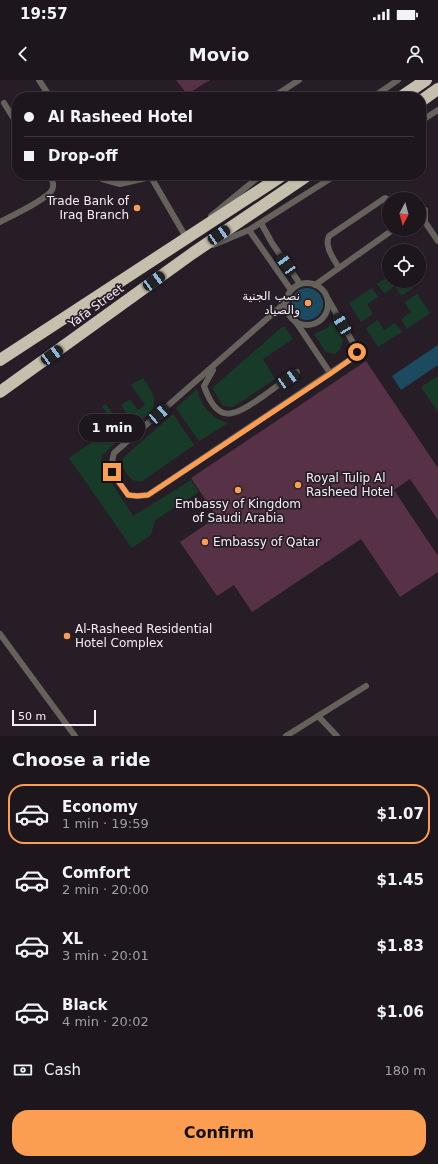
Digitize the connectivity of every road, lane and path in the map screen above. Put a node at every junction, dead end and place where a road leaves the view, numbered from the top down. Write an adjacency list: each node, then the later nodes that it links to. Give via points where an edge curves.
1 (39, 80): 6 (lane)
2 (299, 80): 7 (lane)
3 (398, 80): 8 (lane)
4 (426, 80): 9 (highway)
5 (438, 89): 10 (highway)
6 (47, 92)
7 (281, 92)
8 (380, 92)
9 (408, 92)
10 (426, 97)
11 (4, 103): 13 (lane)
12 (438, 110): 14 (lane)
13 (12, 116)
14 (426, 118)
15 (52, 180): 24 (lane, via 52,191)
16 (106, 180): 17 (lane, via 120,184)
17 (136, 180)
18 (155, 180): 29 (lane)
19 (255, 180): 29 (lane)
20 (276, 180): 29 (highway, Yafa Street)
21 (301, 180): 31 (highway, Yafa Street)
22 (328, 180): 25 (lane)
23 (382, 200): 32 (lane, via 329,236 327,246)
24 (0, 222)
25 (261, 223): 27 (lane); 33 (lane, via 272,244)
26 (426, 223): 30 (lane)
27 (249, 230): 31 (lane); 35 (lane)
28 (384, 236): 32 (lane)
29 (187, 239): 40 (highway, Yafa Street)
30 (438, 241)
31 (193, 253): 43 (highway, Yafa Street)
32 (339, 268): 34 (lane)
33 (300, 284): 34 (lane); 35 (lane)
34 (316, 285): 36 (lane)
35 (291, 290): 37 (lane)
36 (328, 299): 38 (lane, via 326,313 322,319 308,324); 42 (lane, via 357,352)
37 (286, 302): 38 (lane, via 290,315); 39 (lane)
38 (295, 320): 42 (lane)
39 (227, 354): 41 (lane, via 209,375 204,386 208,398 215,408 222,412 232,414 243,410); 42 (lane, via 114,453 112,472 128,495 148,495)
40 (0, 360)
41 (298, 372)
42 (330, 374)
43 (0, 392)
44 (0, 634): 47 (lane)
45 (366, 686): 46 (lane)
46 (318, 716): 48 (lane); 49 (lane)
47 (75, 736)
48 (286, 736)
49 (337, 736)

